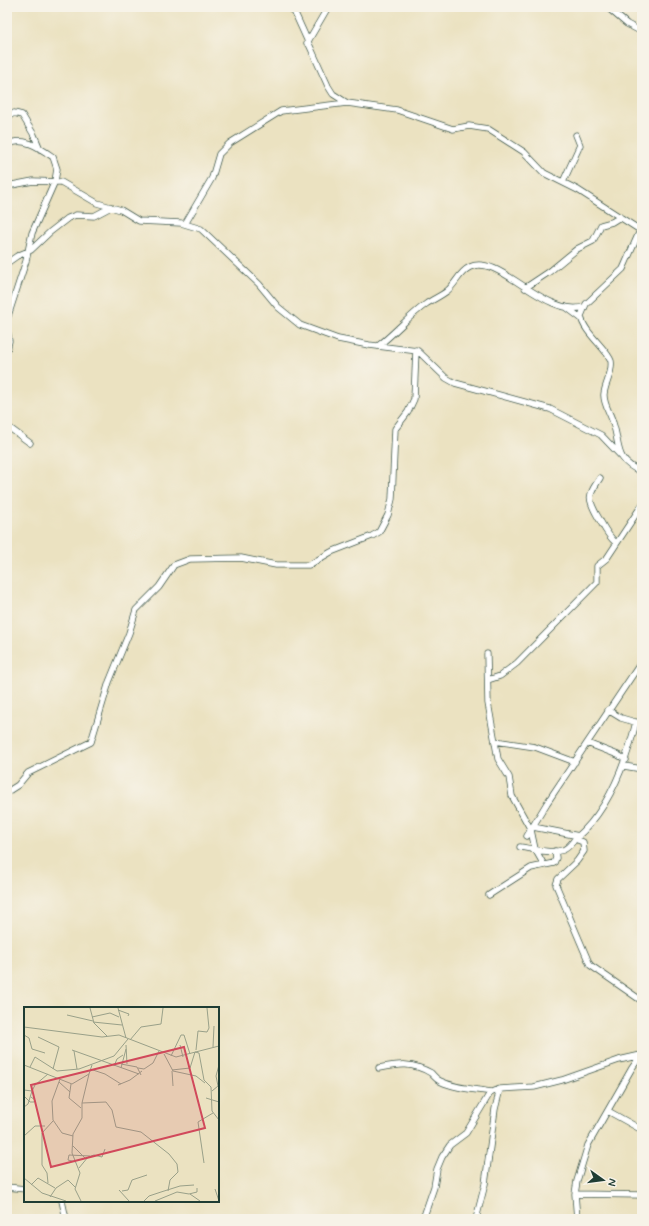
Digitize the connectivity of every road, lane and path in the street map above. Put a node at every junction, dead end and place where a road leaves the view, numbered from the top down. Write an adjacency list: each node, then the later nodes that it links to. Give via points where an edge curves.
1 (289, 7): 5 (street, via 297,16)
2 (328, 7): 5 (street)
3 (607, 7): 4 (street, via 627,24)
4 (642, 32)
5 (307, 43): 6 (street, via 333,94)
6 (348, 103): 12 (street, via 397,110 453,129 469,126 488,130 524,152 544,173); 16 (street, via 281,111 230,143 219,154 212,178)
7 (7, 116): 10 (street, via 14,113 22,115)
8 (576, 135): 12 (street, via 580,145)
9 (7, 145): 10 (street, via 15,140 23,141)
10 (40, 150): 11 (street, via 55,160)
11 (55, 181): 13 (street, via 34,181); 14 (street); 18 (street, via 32,234)
12 (564, 182): 15 (street)
13 (7, 186)
14 (111, 207): 16 (street, via 140,221); 18 (street, via 94,216 76,214 68,218)
15 (620, 217): 17 (street); 20 (street, via 601,225 593,241 577,249)
16 (185, 224): 26 (street, via 205,231 259,284 278,307 300,325 338,339)
17 (641, 228): 22 (street, via 623,269)
18 (28, 252): 19 (street); 23 (street)
19 (7, 263)
20 (525, 288): 21 (street); 26 (street, via 489,266 471,266 461,273 448,291 426,303)
21 (566, 307): 22 (street); 24 (street)
22 (584, 307): 24 (street)
23 (7, 319)
24 (582, 319): 31 (street, via 610,360 611,370 604,397 614,424)
25 (7, 329): 27 (street)
26 (378, 346): 28 (street)
27 (7, 350)
28 (416, 350): 31 (street, via 455,383 550,409 601,435); 47 (street, via 414,399 395,429 392,500 388,515 378,532 309,565 276,565 241,558 190,559 178,562 159,587 136,610 90,742 28,773 18,785)
29 (7, 426): 30 (street)
30 (30, 443)
31 (621, 456): 32 (street)
32 (642, 472)
33 (600, 478): 35 (street, via 591,492 589,502 604,530)
34 (642, 505): 35 (street)
35 (616, 543): 38 (street, via 607,558 597,566 597,580 592,588 570,607 517,663 500,676)
36 (487, 654): 38 (street)
37 (641, 664): 39 (street)
38 (488, 680): 42 (street, via 488,703)
39 (608, 710): 40 (street, via 621,718); 43 (street)
40 (636, 722): 41 (street); 45 (street)
41 (642, 724)
42 (495, 741): 44 (street, via 535,747); 48 (street, via 499,762 509,777 512,796)
43 (587, 743): 44 (street); 45 (street, via 618,755)
44 (575, 762): 48 (street)
45 (625, 763): 46 (street); 50 (street, via 590,826)
46 (642, 769)
47 (7, 792)
48 (532, 829): 49 (street); 50 (street); 52 (street)
49 (527, 836)
50 (577, 837): 53 (street, via 566,848); 56 (street, via 583,842 584,851 558,879 556,885 590,965)
51 (520, 847): 52 (street)
52 (535, 849): 53 (street); 54 (street)
53 (555, 851): 54 (street, via 556,861)
54 (544, 865): 55 (street, via 526,870)
55 (489, 895)
56 (642, 1001)
57 (642, 1054): 59 (street, via 534,1087); 61 (street)
58 (380, 1068): 60 (street, via 416,1065 441,1082)
59 (500, 1089): 60 (street); 70 (street, via 485,1184)
60 (492, 1092): 69 (street, via 465,1135 450,1145 442,1157)
61 (608, 1111): 62 (street); 65 (street, via 588,1145)
62 (642, 1130)
63 (7, 1187): 64 (street)
64 (24, 1189)
65 (575, 1194): 66 (street); 71 (street)
66 (642, 1195)
67 (62, 1202): 68 (street)
68 (66, 1219)
69 (423, 1219)
70 (476, 1219)
71 (577, 1219)

